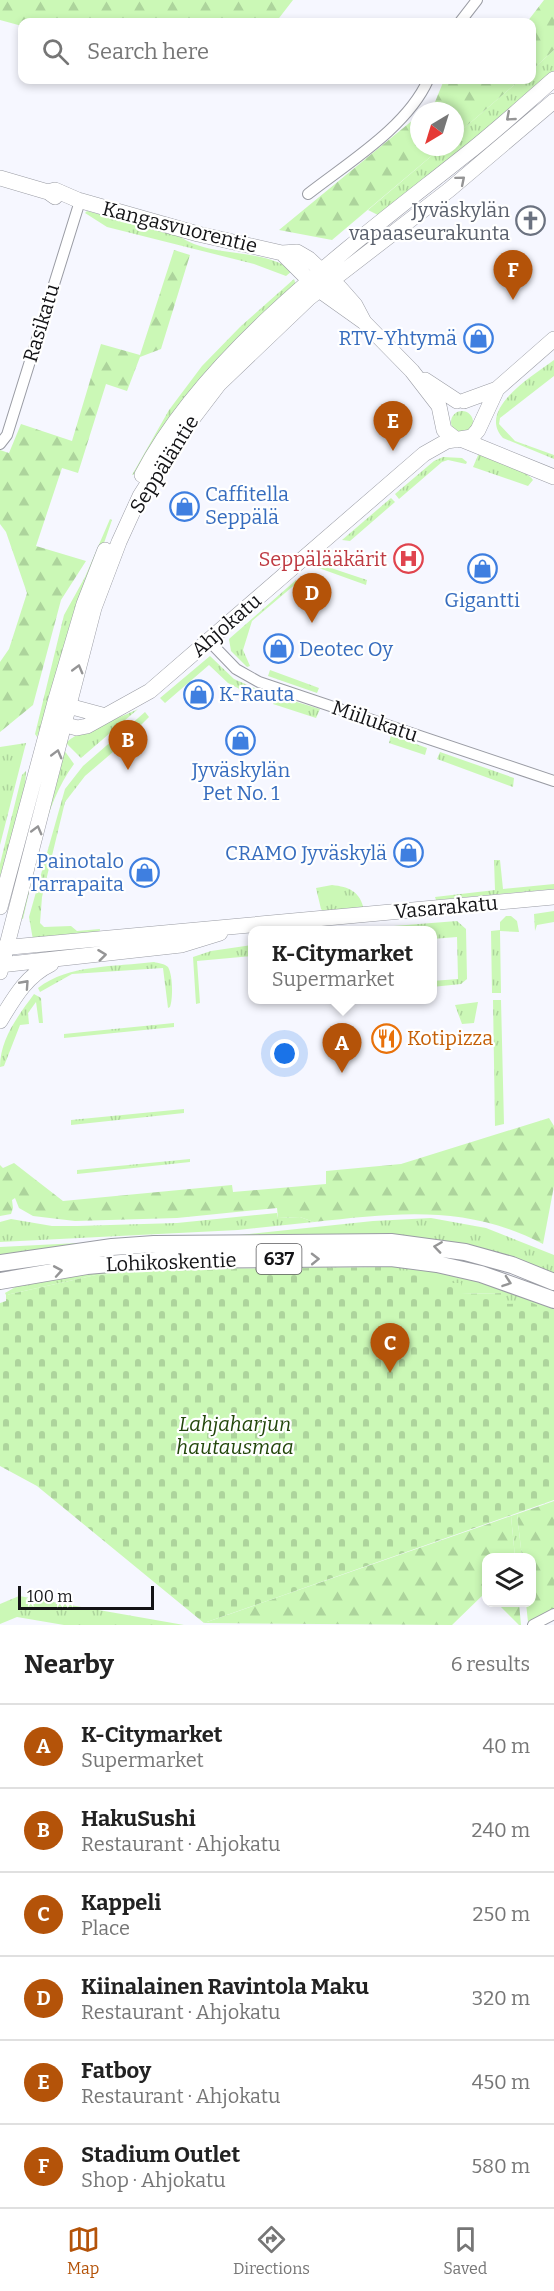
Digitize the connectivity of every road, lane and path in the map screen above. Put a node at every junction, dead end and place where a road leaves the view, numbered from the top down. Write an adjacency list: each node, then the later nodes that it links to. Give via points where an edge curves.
1 (477, 0): 2 (street)
2 (463, 18)
3 (554, 79): 9 (street, Seppäläntie, one-way to 9)
4 (426, 84): 7 (street, via 419,100 403,118)
5 (554, 101): 9 (street, Seppäläntie, one-way to 5, via 449,190)
6 (0, 178): 8 (street, Kangasvuorentie, via 62,199)
7 (308, 194)
8 (79, 200): 9 (street, Kangasvuorentie, via 198,234 303,255); 17 (street, Rasikatu, via 7,435)
9 (321, 281): 11 (street, Kangasvuorentie, via 355,304 363,322); 22 (street, Seppäläntie, via 244,343 157,448 94,576)
10 (554, 339): 12 (street)
11 (412, 371): 13 (street); 14 (street, via 439,406)
12 (497, 389): 13 (street); 15 (street)
13 (461, 401): 14 (street, via 445,409); 15 (street, via 476,408)
14 (441, 421): 16 (street, via 446,434); 18 (street, Ahjokatu)
15 (479, 427): 16 (street, via 472,437); 19 (street)
16 (460, 440): 18 (street, Ahjokatu, via 447,441); 19 (street)
17 (0, 444)
18 (423, 454): 21 (street, Ahjokatu)
19 (502, 457): 20 (street)
20 (554, 477)
21 (208, 640): 23 (street, Ahjokatu, via 143,696); 25 (street, Miilukatu, via 236,669 259,682)
22 (62, 704): 23 (street); 24 (street, Seppäläntie)
23 (102, 716): 24 (street, Ahjokatu, via 77,728)
24 (57, 723): 27 (street, Seppäläntie); 31 (street, Seppäläntie, one-way to 24)
25 (554, 781)
26 (554, 897): 28 (street, Vasarakatu)
27 (0, 907)
28 (262, 926)
29 (248, 927): 30 (street, Vasarakatu)
30 (232, 929): 31 (street, Vasarakatu, via 199,928); 32 (street, Vasarakatu, one-way to 30, via 181,945)
31 (3, 948): 33 (street, Seppäläntie)
32 (62, 960): 33 (street, Vasarakatu); 34 (street, one-way to 32, via 38,970)
33 (1, 967)
34 (0, 1021)
35 (0, 1263): 37 (main road, Lohikoskentie / 637, one-way to 35, via 465,1252 391,1242 154,1244)
36 (0, 1281): 38 (main road, Lohikoskentie / 637, one-way to 38, via 87,1266 156,1260 390,1258 481,1274)
37 (554, 1282)
38 (554, 1300)
39 (554, 1614): 40 (street)
40 (533, 1625)

